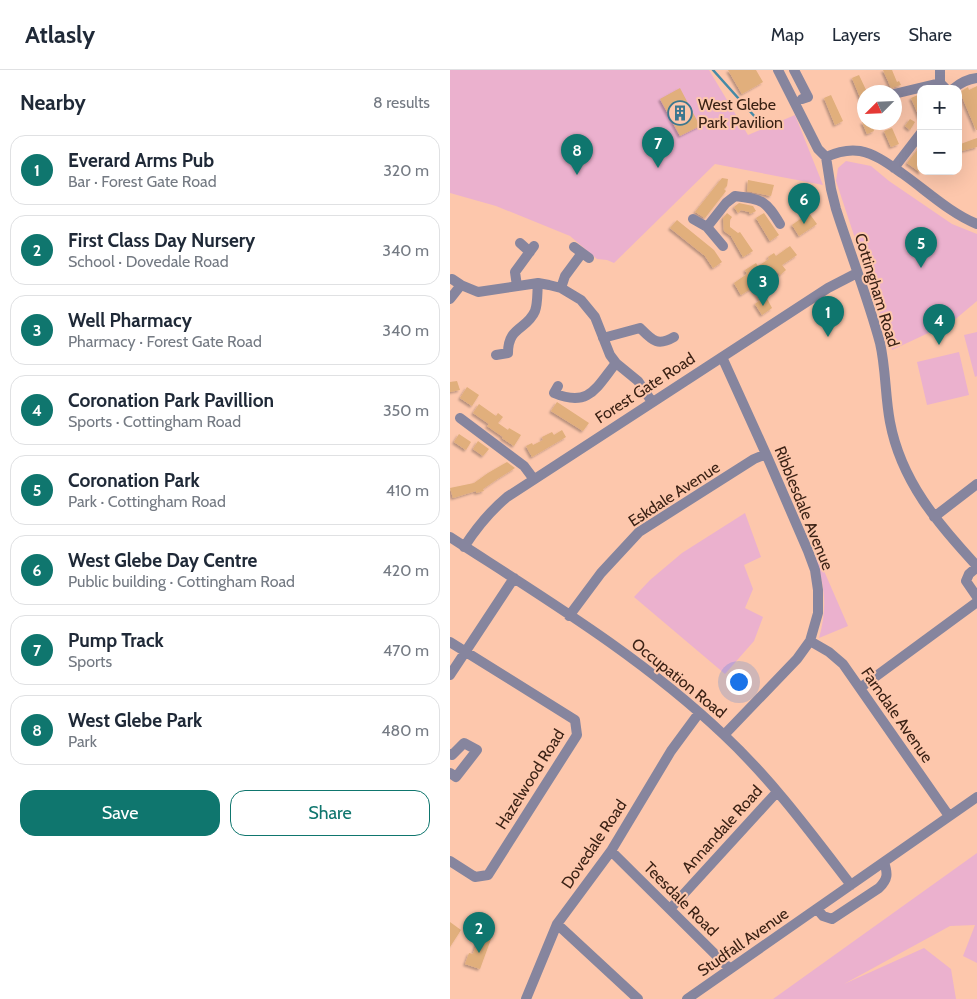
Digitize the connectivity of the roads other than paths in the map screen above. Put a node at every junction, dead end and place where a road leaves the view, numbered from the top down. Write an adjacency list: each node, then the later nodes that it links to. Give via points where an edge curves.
1 (778, 70): 11 (street, Cottingham Road, via 818,149)
2 (794, 70): 9 (street, via 808,97)
3 (940, 70): 5 (street)
4 (977, 78): 6 (street)
5 (943, 85)
6 (957, 85)
7 (917, 90): 8 (street)
8 (902, 93)
9 (802, 99)
10 (917, 138): 12 (street)
11 (826, 157): 12 (street, via 837,152 859,151 873,155); 20 (street, Cottingham Road, via 831,189)
12 (894, 168): 15 (street)
13 (693, 219): 16 (street)
14 (780, 224): 16 (street, via 761,201 735,196)
15 (977, 224)
16 (707, 227): 18 (street)
17 (520, 244): 22 (street, via 532,249 515,272)
18 (723, 246)
19 (581, 253): 23 (street)
20 (857, 273): 28 (street, Forest Gate Road, via 828,288); 36 (street, Cottingham Road, via 880,343 890,422 898,451 908,478)
21 (538, 283): 22 (street); 23 (street); 27 (street, via 535,310 528,322 514,331 508,352)
22 (517, 286): 24 (street, via 478,292 457,282)
23 (561, 288): 26 (street, via 581,300 595,317)
24 (450, 299)
25 (674, 337): 26 (street, via 658,342 640,328)
26 (603, 338): 29 (street)
27 (496, 355)
28 (722, 357): 31 (street, Forest Gate Road); 33 (street, Ribblesdale Avenue)
29 (616, 363): 30 (street, via 591,394 582,398 571,399 554,394); 31 (street, via 638,381)
30 (558, 386)
31 (652, 402): 34 (street, Forest Gate Road)
32 (460, 418): 34 (street, via 524,466)
33 (766, 454): 43 (street, Eskdale Avenue, via 639,532 601,573); 44 (street, Ribblesdale Avenue, via 816,573 818,613)
34 (533, 478): 38 (street, Forest Gate Road, via 491,510)
35 (977, 484): 36 (street)
36 (934, 517): 39 (street, Cottingham Road)
37 (450, 537): 38 (street, Occupation Road)
38 (464, 547): 40 (street, Occupation Road)
39 (977, 567): 41 (street, via 966,581)
40 (514, 578): 43 (street, Occupation Road); 46 (street)
41 (977, 597)
42 (977, 602): 48 (street)
43 (569, 616): 49 (street, Occupation Road, via 649,671)
44 (810, 641): 48 (street, Farndale Avenue, via 843,664); 50 (street, Ribblesdale Avenue, via 797,659)
45 (450, 642): 46 (street, Hazelwood Road)
46 (465, 650): 47 (street); 57 (street, Hazelwood Road, via 575,720 577,735 488,875 475,877)
47 (450, 675)
48 (860, 688): 55 (street, Farndale Avenue)
49 (699, 713): 50 (street, Occupation Road); 56 (street, Dovedale Road, via 671,751)
50 (724, 735): 53 (street, Occupation Road)
51 (451, 755): 52 (street, via 464,743 477,750 456,777)
52 (450, 773)
53 (777, 792): 59 (street, Occupation Road); 60 (street, Annandale Road)
54 (977, 798): 55 (street, Studfall Avenue)
55 (949, 816): 58 (street, Studfall Avenue)
56 (611, 851): 60 (street, Teesdale Road); 62 (street, Dovedale Road)
57 (450, 861)
58 (884, 862): 59 (street, Studfall Avenue); 61 (street, via 888,877 879,888 832,919 822,916)
59 (851, 886): 61 (street, Studfall Avenue)
60 (670, 909): 63 (street, Teesdale Road)
61 (817, 909): 63 (street, Studfall Avenue)
62 (557, 924): 64 (street, Dovedale Road); 65 (street)
63 (730, 969): 66 (street, Studfall Avenue)
64 (526, 999)
65 (638, 999)
66 (687, 999)

